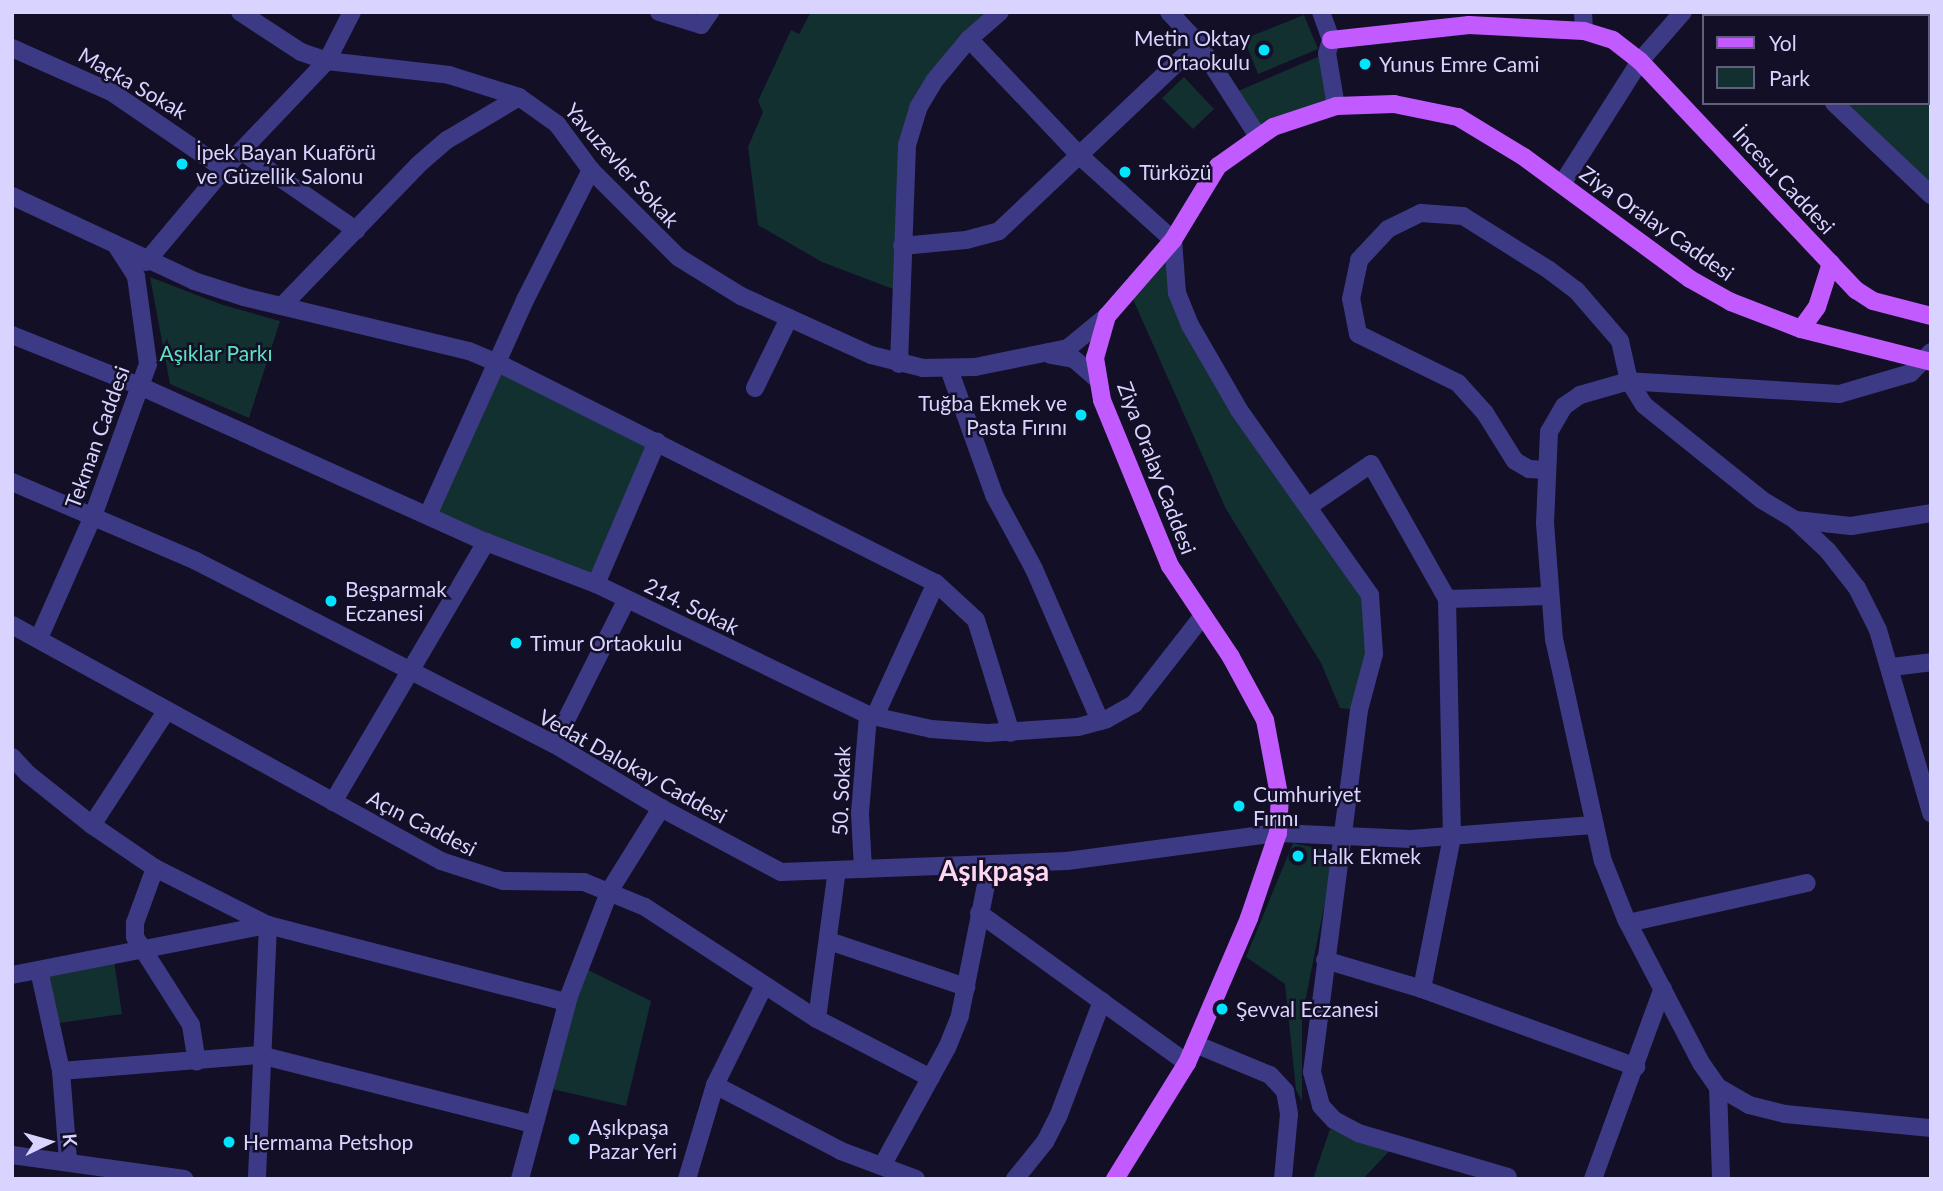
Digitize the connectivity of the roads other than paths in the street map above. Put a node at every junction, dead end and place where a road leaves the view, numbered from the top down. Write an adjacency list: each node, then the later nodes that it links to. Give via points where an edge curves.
1 (240, 12): 16 (street, Yavuzevler Sokak, via 301,52)
2 (352, 12): 16 (street)
3 (659, 12): 4 (street, via 701,25)
4 (709, 12)
5 (1000, 12): 12 (street)
6 (1169, 12): 14 (street)
7 (1321, 12): 13 (street)
8 (1583, 12): 11 (street)
9 (1684, 12): 17 (street)
10 (1469, 18): 11 (main road, İncesu Caddesi); 13 (main road, İncesu Caddesi)
11 (1584, 31): 17 (main road, İncesu Caddesi, via 1613,40)
12 (970, 39): 23 (street); 31 (street, via 918,108 907,145)
13 (1331, 40): 20 (street, via 1326,52)
14 (1198, 43): 21 (street); 23 (street)
15 (12, 48): 24 (street, Maçka Sokak, via 113,93)
16 (327, 61): 18 (street, Yavuzevler Sokak, via 449,75); 22 (street)
17 (1640, 61): 26 (street); 34 (main road, İncesu Caddesi)
18 (519, 97): 25 (street, Yavuzevler Sokak, via 557,124); 29 (street, via 447,140)
19 (1836, 105): 28 (street)
20 (1336, 106): 21 (main road, Ziya Oralay Caddesi); 26 (main road, Ziya Oralay Caddesi, via 1394,104 1458,117)
21 (1258, 135): 30 (main road, Ziya Oralay Caddesi, via 1217,166)
22 (242, 151): 24 (street); 29 (street)
23 (1080, 156): 30 (street); 31 (street, via 999,231 966,240)
24 (224, 169): 33 (street)
25 (591, 170): 38 (street, Yavuzevler Sokak, via 678,257 741,296); 43 (street, via 525,300)
26 (1562, 184): 39 (main road, Ziya Oralay Caddesi, via 1690,279 1731,302)
27 (12, 195): 32 (street)
28 (1931, 195)
29 (356, 230): 35 (street)
30 (1173, 240): 36 (main road, Ziya Oralay Caddesi); 53 (street, via 1177,293 1190,325 1239,410)
31 (902, 246): 44 (street)
32 (118, 248): 33 (street); 48 (street, Tekman Caddesi, via 136,276 143,306 148,363)
33 (146, 262): 35 (street)
34 (1831, 263): 37 (main road, İncesu Caddesi, via 1873,301); 39 (main road, via 1817,307)
35 (282, 306): 43 (street, via 458,348)
36 (1107, 316): 41 (street, via 1079,342); 46 (main road, Ziya Oralay Caddesi, via 1096,347)
37 (1931, 316)
38 (789, 318): 44 (street, Yavuzevler Sokak); 49 (street)
39 (1801, 330): 42 (main road, Ziya Oralay Caddesi)
40 (12, 335): 48 (street, 214. Sokak)
41 (1047, 354): 45 (street, Yavuzevler Sokak); 46 (street, via 1074,359)
42 (1929, 358): 47 (street, via 1892,381 1839,394)
43 (500, 363): 50 (street); 55 (street)
44 (899, 364): 45 (street, Yavuzevler Sokak)
45 (949, 369): 72 (street, via 994,495 1034,569)
46 (1098, 380): 64 (main road, Ziya Oralay Caddesi, via 1146,514 1170,566)
47 (1629, 381): 51 (street, via 1600,387 1564,406 1549,432); 51 (street, via 1620,341 1576,290 1463,216 1421,213 1388,229 1366,252 1359,260 1351,299 1358,334 1458,383 1485,413 1515,461 1529,469); 57 (street, via 1644,405 1762,500)
48 (142, 387): 55 (street, 214. Sokak); 56 (street, Tekman Caddesi)
49 (755, 388)
50 (657, 442): 59 (street); 60 (street)
51 (1547, 470): 61 (street)
52 (12, 482): 56 (street, Vedat Dalokay Caddesi)
53 (1308, 507): 63 (street, via 1371,464); 82 (street, via 1364,586 1374,614 1374,654 1359,710)
54 (1931, 513): 57 (street, via 1851,526)
55 (429, 515): 58 (street, 214. Sokak)
56 (93, 516): 66 (street, Tekman Caddesi); 69 (street, Vedat Dalokay Caddesi, via 196,561)
57 (1795, 520): 68 (street, via 1857,588)
58 (486, 542): 60 (street, 214. Sokak); 69 (street)
59 (936, 583): 71 (street, 50. Sokak); 73 (street, via 976,620)
60 (596, 584): 62 (street, 214. Sokak)
61 (1548, 596): 63 (street); 80 (street)
62 (628, 599): 71 (street, 214. Sokak); 74 (street)
63 (1447, 599): 83 (street)
64 (1202, 617): 72 (street, 214. Sokak, via 1133,704); 81 (main road, Ziya Oralay Caddesi, via 1265,720 1280,800)
65 (12, 625): 66 (street, Açın Caddesi)
66 (39, 638): 70 (street, Açın Caddesi)
67 (1931, 662): 68 (street)
68 (1892, 667): 78 (street, via 1907,739)
69 (409, 672): 74 (street, Vedat Dalokay Caddesi); 76 (street)
70 (167, 710): 76 (street, Açın Caddesi); 79 (street)
71 (871, 716): 73 (street, 214. Sokak, via 931,729); 86 (street, 50. Sokak, via 860,813)
72 (1100, 721): 73 (street, 214. Sokak)
73 (1012, 733)
74 (554, 744): 77 (street, Vedat Dalokay Caddesi)
75 (12, 757): 79 (street)
76 (333, 802): 89 (street, Açın Caddesi, via 473,875 533,884 584,882)
77 (660, 808): 87 (street, Vedat Dalokay Caddesi, via 771,869); 89 (street)
78 (1931, 813)
79 (92, 825): 85 (street)
80 (1593, 825): 83 (street, Vedat Dalokay Caddesi); 91 (street)
81 (1278, 833): 82 (street, Vedat Dalokay Caddesi); 84 (street, Vedat Dalokay Caddesi, via 1067,861); 105 (main road, Ziya Oralay Caddesi, via 1249,918)
82 (1345, 833): 83 (street, Vedat Dalokay Caddesi); 95 (street)
83 (1452, 838): 101 (street)
84 (990, 865): 86 (street, Vedat Dalokay Caddesi); 90 (street)
85 (155, 869): 92 (street); 94 (street, via 135,923)
86 (863, 869): 87 (street, Vedat Dalokay Caddesi)
87 (837, 870): 93 (street)
88 (1807, 883): 91 (street)
89 (610, 890): 98 (street, Açın Caddesi, via 691,935); 103 (street)
90 (979, 913): 99 (street); 102 (street)
91 (1628, 923): 100 (street)
92 (268, 925): 94 (street); 103 (street); 106 (street)
93 (829, 941): 99 (street); 104 (street)
94 (140, 948): 96 (street); 107 (street, via 191,1025)
95 (1325, 960): 101 (street); 120 (street, via 1312,1072 1321,1106 1334,1120 1359,1133)
96 (39, 970): 97 (street); 110 (street)
97 (12, 975)
98 (764, 986): 104 (street, Açın Caddesi); 112 (street)
99 (966, 987): 111 (street, via 947,1048)
100 (1663, 988): 109 (street); 113 (street)
101 (1422, 989): 109 (street)
102 (1101, 1001): 108 (street); 126 (street, via 1058,1117 1045,1142)
103 (566, 1002): 114 (street)
104 (817, 1019): 111 (street, Açın Caddesi)
105 (1195, 1044): 108 (main road, Ziya Oralay Caddesi); 128 (street, via 1270,1075 1285,1091 1289,1114)
106 (260, 1055): 107 (street); 114 (street); 122 (street)
107 (197, 1062): 110 (street)
108 (1186, 1063): 127 (main road, Ziya Oralay Caddesi)
109 (1636, 1067): 129 (street)
110 (61, 1071): 117 (street)
111 (932, 1078): 118 (street)
112 (715, 1084): 118 (street, via 841,1151); 124 (street)
113 (1718, 1087): 115 (street, via 1749,1105 1785,1114); 130 (street)
114 (533, 1124): 123 (street)
115 (1931, 1128)
116 (12, 1155): 117 (street)
117 (68, 1160): 119 (street)
118 (882, 1166): 125 (street)
119 (110, 1173): 121 (street)
120 (1507, 1178)
121 (184, 1179)
122 (257, 1179)
123 (520, 1179)
124 (687, 1179)
125 (916, 1179)
126 (1015, 1179)
127 (1115, 1179)
128 (1283, 1179)
129 (1593, 1179)
130 (1721, 1179)

